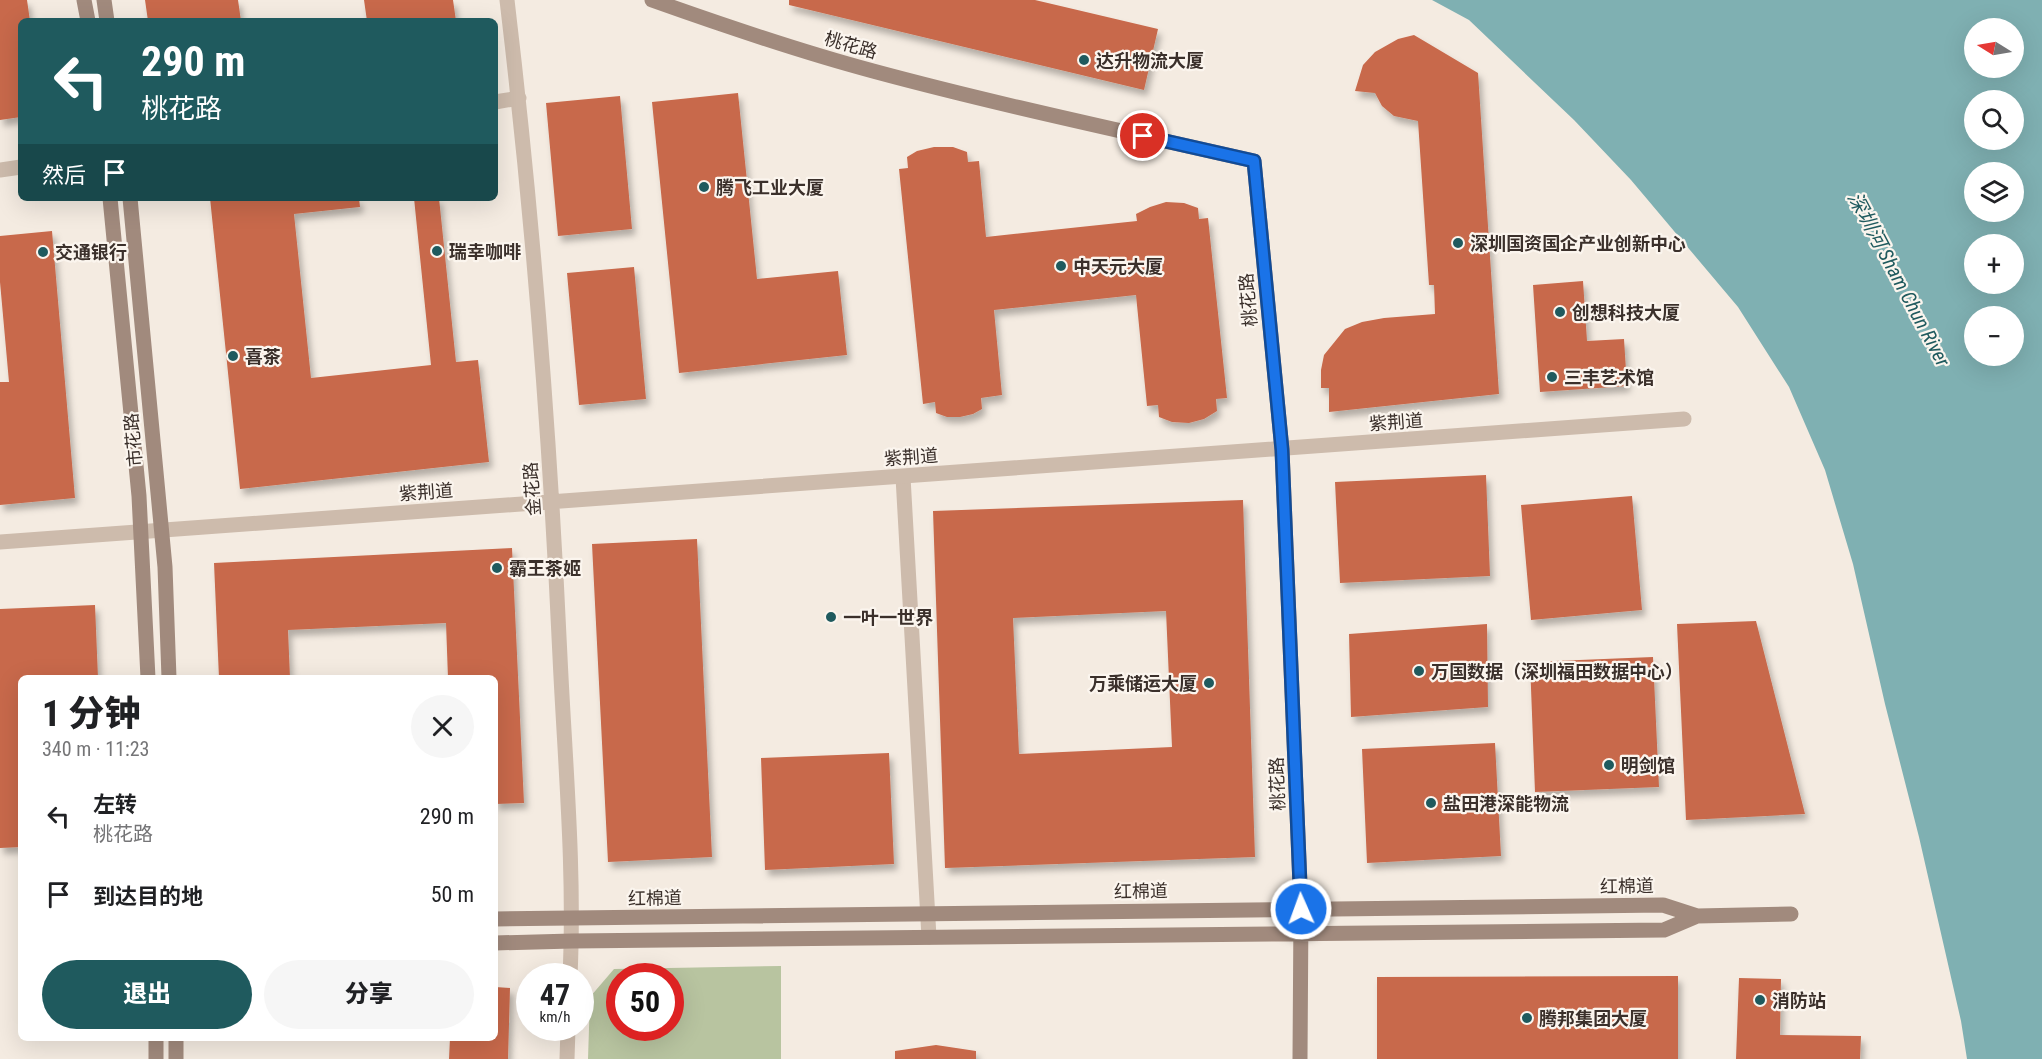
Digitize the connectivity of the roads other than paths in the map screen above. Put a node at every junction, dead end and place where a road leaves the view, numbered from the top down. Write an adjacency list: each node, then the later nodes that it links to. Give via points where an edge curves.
1 (84, 0): 5 (main road)
2 (104, 0): 6 (main road)
3 (507, 0): 7 (street, 金花路)
4 (652, 0): 14 (main road, 桃花路, via 873,71 1254,161)
5 (87, 18)
6 (107, 18)
7 (519, 98): 8 (street); 16 (street, 金花路)
8 (498, 102)
9 (18, 167): 10 (street)
10 (0, 170)
11 (110, 201): 18 (main road, 市花路)
12 (130, 201): 17 (main road, 市花路)
13 (1684, 419): 14 (street, 紫荆道)
14 (1282, 450): 15 (street, 紫荆道); 22 (main road, 桃花路)
15 (903, 477): 16 (street, 紫荆道); 23 (street)
16 (553, 502): 17 (street, 紫荆道); 26 (street, 金花路)
17 (161, 530): 18 (street, 紫荆道); 21 (main road, 市花路)
18 (141, 532): 19 (street, 紫荆道); 20 (main road, 市花路)
19 (0, 542)
20 (148, 675)
21 (169, 675)
22 (1301, 909): 23 (main road, 红棉道); 25 (main road, 红棉道, via 1663,905); 28 (main road, 桃花路)
23 (929, 914): 26 (main road, 红棉道); 29 (street)
24 (1791, 914): 25 (main road)
25 (1697, 916): 28 (main road, via 1664,930)
26 (572, 918): 27 (main road, 红棉道); 30 (street, 金花路)
27 (498, 919)
28 (1302, 932): 29 (main road); 39 (main road, 桃花路)
29 (929, 937): 30 (main road)
30 (572, 941): 31 (main road); 32 (street, 金花路)
31 (498, 943)
32 (571, 963)
33 (156, 1041): 36 (main road)
34 (176, 1041): 37 (main road)
35 (568, 1041): 38 (street)
36 (156, 1059)
37 (176, 1059)
38 (567, 1059)
39 (1299, 1059)

